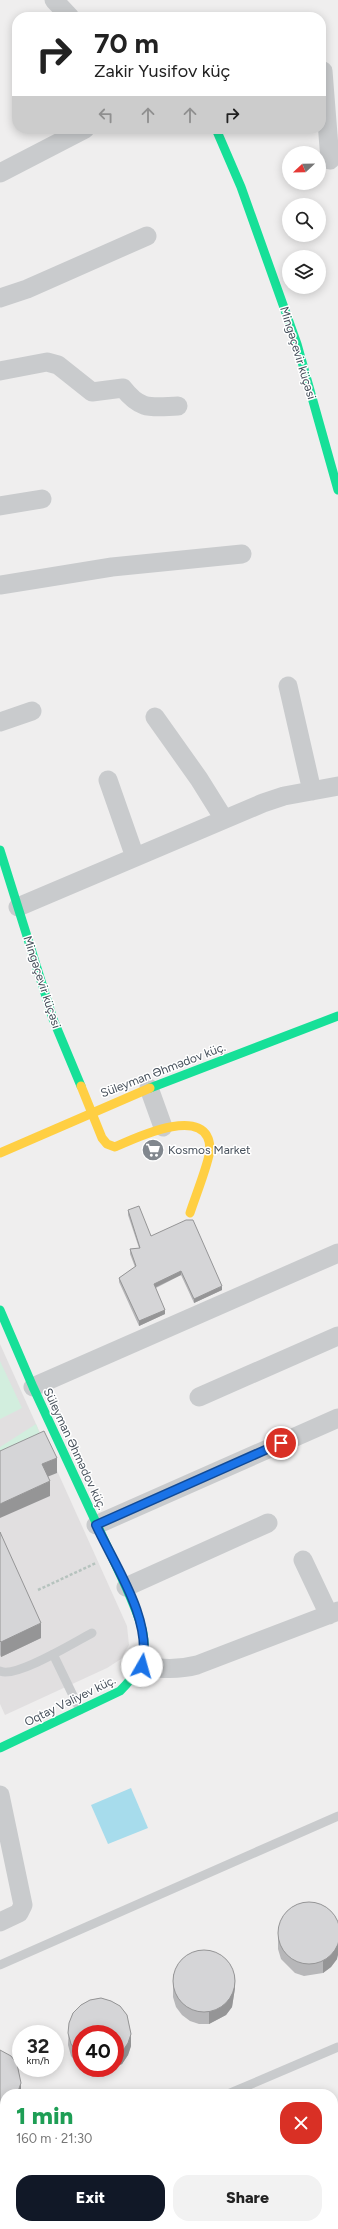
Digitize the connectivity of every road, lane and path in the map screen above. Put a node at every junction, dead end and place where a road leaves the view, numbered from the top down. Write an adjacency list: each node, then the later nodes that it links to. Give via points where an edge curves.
1 (54, 0): 2 (street)
2 (65, 12)
3 (327, 70): 6 (street)
4 (75, 134): 7 (street)
5 (218, 134): 12 (street, Mingəçevir küçəsi, via 241,187 297,344)
6 (330, 160)
7 (0, 172)
8 (147, 236): 9 (street, via 27,289)
9 (0, 298)
10 (0, 371): 11 (street, via 47,362 58,365 92,392 123,388 140,405)
11 (178, 406)
12 (338, 490)
13 (42, 500): 14 (street)
14 (0, 506)
15 (242, 554): 16 (street, via 112,567)
16 (0, 586)
17 (288, 686): 23 (street)
18 (32, 711): 20 (street)
19 (155, 717): 24 (street)
20 (0, 722)
21 (108, 780): 26 (street)
22 (338, 786): 23 (street)
23 (312, 791): 24 (street, via 284,796)
24 (224, 819): 26 (street)
25 (0, 850): 27 (street, Mingəçevir küçəsi)
26 (135, 857): 27 (street)
27 (18, 907): 30 (street, Mingəçevir küçəsi, via 54,1019)
28 (338, 1016): 29 (street, Süleyman Əhmədov küç.)
29 (149, 1088): 30 (street, Süleyman Əhmədov küç.); 31 (street)
30 (90, 1112): 31 (street, Mingəçevir küçəsi, via 102,1138 107,1144 115,1147); 32 (street, Süleyman Əhmədov küç.)
31 (163, 1127): 33 (street, via 192,1125 204,1132 210,1142 210,1150)
32 (0, 1153)
33 (190, 1213)
34 (338, 1253): 37 (street)
35 (2, 1321): 37 (street, Süleyman Əhmədov küç.)
36 (338, 1336): 38 (street)
37 (33, 1387): 41 (street, Süleyman Əhmədov küç.)
38 (199, 1397)
39 (338, 1418): 41 (street)
40 (268, 1523): 44 (street)
41 (96, 1525): 42 (street, Süleyman Əhmədov küç.)
42 (111, 1556): 44 (street, Süleyman Əhmədov küç.); 45 (path)
43 (303, 1560): 46 (street)
44 (126, 1587): 49 (street, Süleyman Əhmədov küç., via 140,1621 145,1653)
45 (38, 1590)
46 (333, 1613): 49 (street, via 183,1669 164,1670)
47 (92, 1633): 48 (lane)
48 (53, 1654): 50 (lane, via 10,1673); 51 (lane)
49 (142, 1666): 51 (street, Oqtay Vəliyev küç., via 132,1681 120,1691)
50 (0, 1671)
51 (80, 1712): 52 (street, Oqtay Vəliyev küç.)
52 (0, 1748)
53 (0, 1795): 55 (street, via 23,1905 19,1913)
54 (338, 1816): 56 (lane)
55 (0, 1922)
56 (0, 1965)
57 (338, 2047): 58 (lane)
58 (240, 2089)

